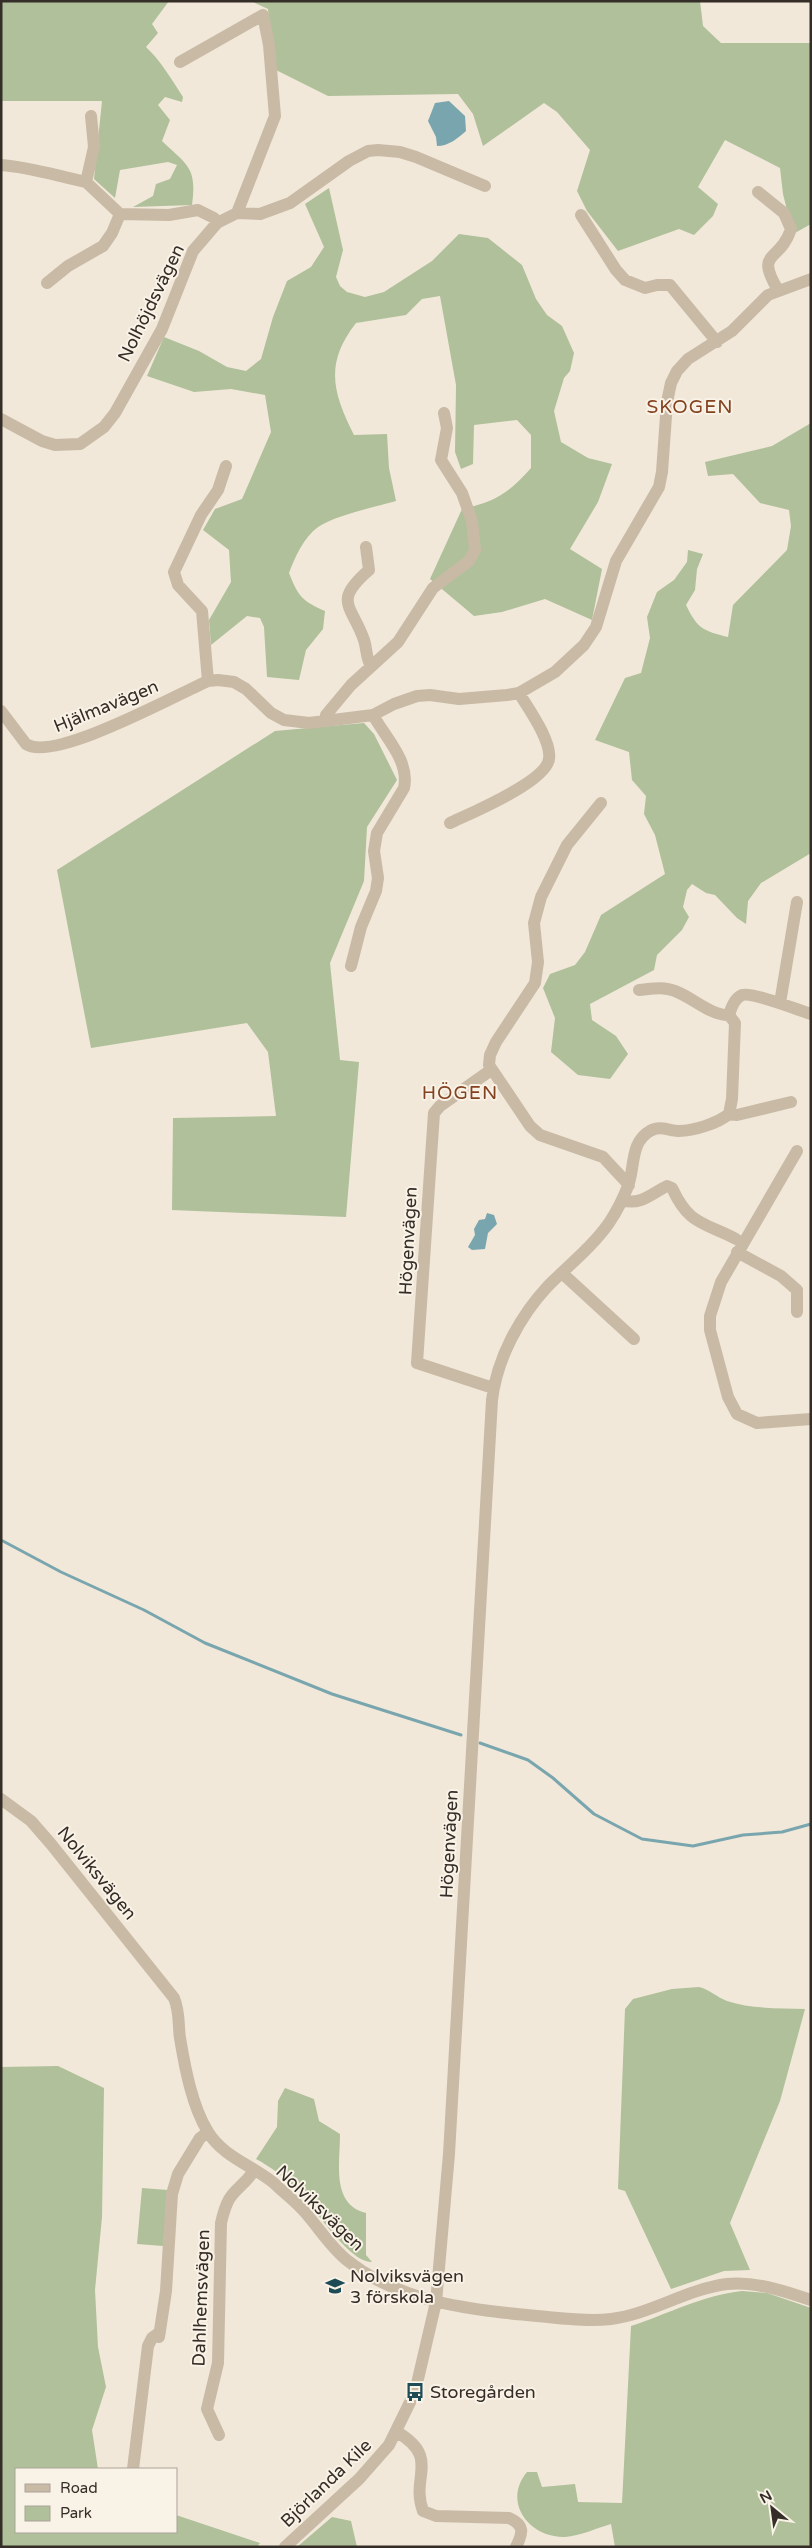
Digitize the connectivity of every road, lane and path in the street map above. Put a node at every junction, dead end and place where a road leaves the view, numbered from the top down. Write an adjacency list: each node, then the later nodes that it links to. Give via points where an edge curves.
1 (180, 62): 7 (street, via 263,15 275,116)
2 (91, 116): 4 (street, via 94,147)
3 (1, 165): 4 (street, via 24,166)
4 (86, 182): 8 (street)
5 (485, 186): 7 (street, Nolhöjdsvägen, via 400,152 368,151 290,203 260,214)
6 (758, 192): 13 (street, via 784,213 791,229 788,240 768,262 767,270)
7 (237, 213): 10 (street, Nolhöjdsvägen)
8 (120, 214): 10 (street, via 170,215 198,210); 12 (street, via 103,246 68,266)
9 (581, 215): 14 (street, via 625,280 645,288 664,284 675,288 690,312)
10 (217, 223): 16 (street, Nolhöjdsvägen, via 193,251 162,329 104,426 80,444 56,445)
11 (811, 279): 13 (street)
12 (47, 283)
13 (778, 290): 14 (street)
14 (717, 342): 21 (street, via 688,359 671,383 661,481 616,561 596,627 584,645 559,669)
15 (444, 413): 19 (street, via 447,428 441,460 465,502 472,521 475,550 469,561 433,588 398,642)
16 (1, 419)
17 (226, 466): 20 (street, via 218,490 201,515 174,572 178,584 202,611)
18 (366, 547): 19 (street, via 368,570 354,583 347,599 364,639)
19 (371, 666): 24 (street, via 330,708)
20 (208, 681): 22 (street, Hjälmavägen, via 111,727 52,747 36,748 26,744); 24 (street, via 243,686 271,713 284,720 309,723)
21 (519, 693): 23 (street, via 472,698 417,696); 26 (street, via 546,744 547,766 527,783)
22 (1, 712)
23 (373, 715): 24 (street); 28 (street, via 400,759 406,779 402,792 377,833 374,851 378,878 376,891 361,927)
24 (327, 720)
25 (601, 803): 33 (street, via 567,846 541,897 534,923 538,962 535,983 496,1042 490,1055)
26 (450, 823)
27 (796, 902): 30 (street)
28 (351, 966)
29 (639, 990): 32 (street, via 674,990 719,1014)
30 (780, 1003): 31 (street); 32 (street, via 742,995)
31 (811, 1014)
32 (729, 1015): 35 (street, via 735,1023)
33 (491, 1070): 37 (street, via 530,1126 540,1134 604,1157); 44 (street, Högenvägen, via 434,1113 417,1363)
34 (791, 1102): 35 (street, Högenvägen, via 737,1116)
35 (729, 1114): 37 (street, Högenvägen, via 689,1129 650,1130 640,1138 635,1150)
36 (797, 1151): 40 (street)
37 (629, 1184): 38 (street, Högenvägen)
38 (622, 1200): 39 (street, via 634,1203 667,1186 672,1188 687,1214); 41 (street, Högenvägen, via 594,1241)
39 (736, 1239)
40 (737, 1252): 42 (street, via 789,1281 797,1290); 45 (street, via 721,1282 710,1316 715,1350 732,1406 737,1414 758,1423)
41 (562, 1273): 43 (street); 44 (street, Högenvägen, via 534,1303 517,1329)
42 (797, 1312)
43 (634, 1339)
44 (493, 1388): 50 (street, Högenvägen, via 449,2154)
45 (811, 1419)
46 (1, 1799): 47 (street, Nolviksvägen, via 31,1821 51,1844 174,1998 190,2082)
47 (208, 2132): 48 (street, Nolviksvägen, via 228,2153); 53 (street, via 200,2138 178,2174 172,2194 166,2292 159,2335 152,2338 148,2346)
48 (254, 2171): 50 (street, Nolviksvägen, via 270,2180 302,2209 352,2264 375,2279); 52 (street, Dahlhemsvägen, via 225,2204 221,2224 218,2364 207,2409)
49 (811, 2300): 50 (street, Nolviksvägen, via 774,2288 726,2284 641,2313 597,2320 496,2312)
50 (436, 2302): 51 (street, Björlanda Kile, via 416,2392)
51 (397, 2432): 54 (street, Björlanda Kile, via 377,2461); 55 (street, via 415,2445 422,2460 421,2506 424,2512 436,2516 509,2518 522,2528)
52 (219, 2435)
53 (133, 2468)
54 (285, 2547)
55 (516, 2547)

